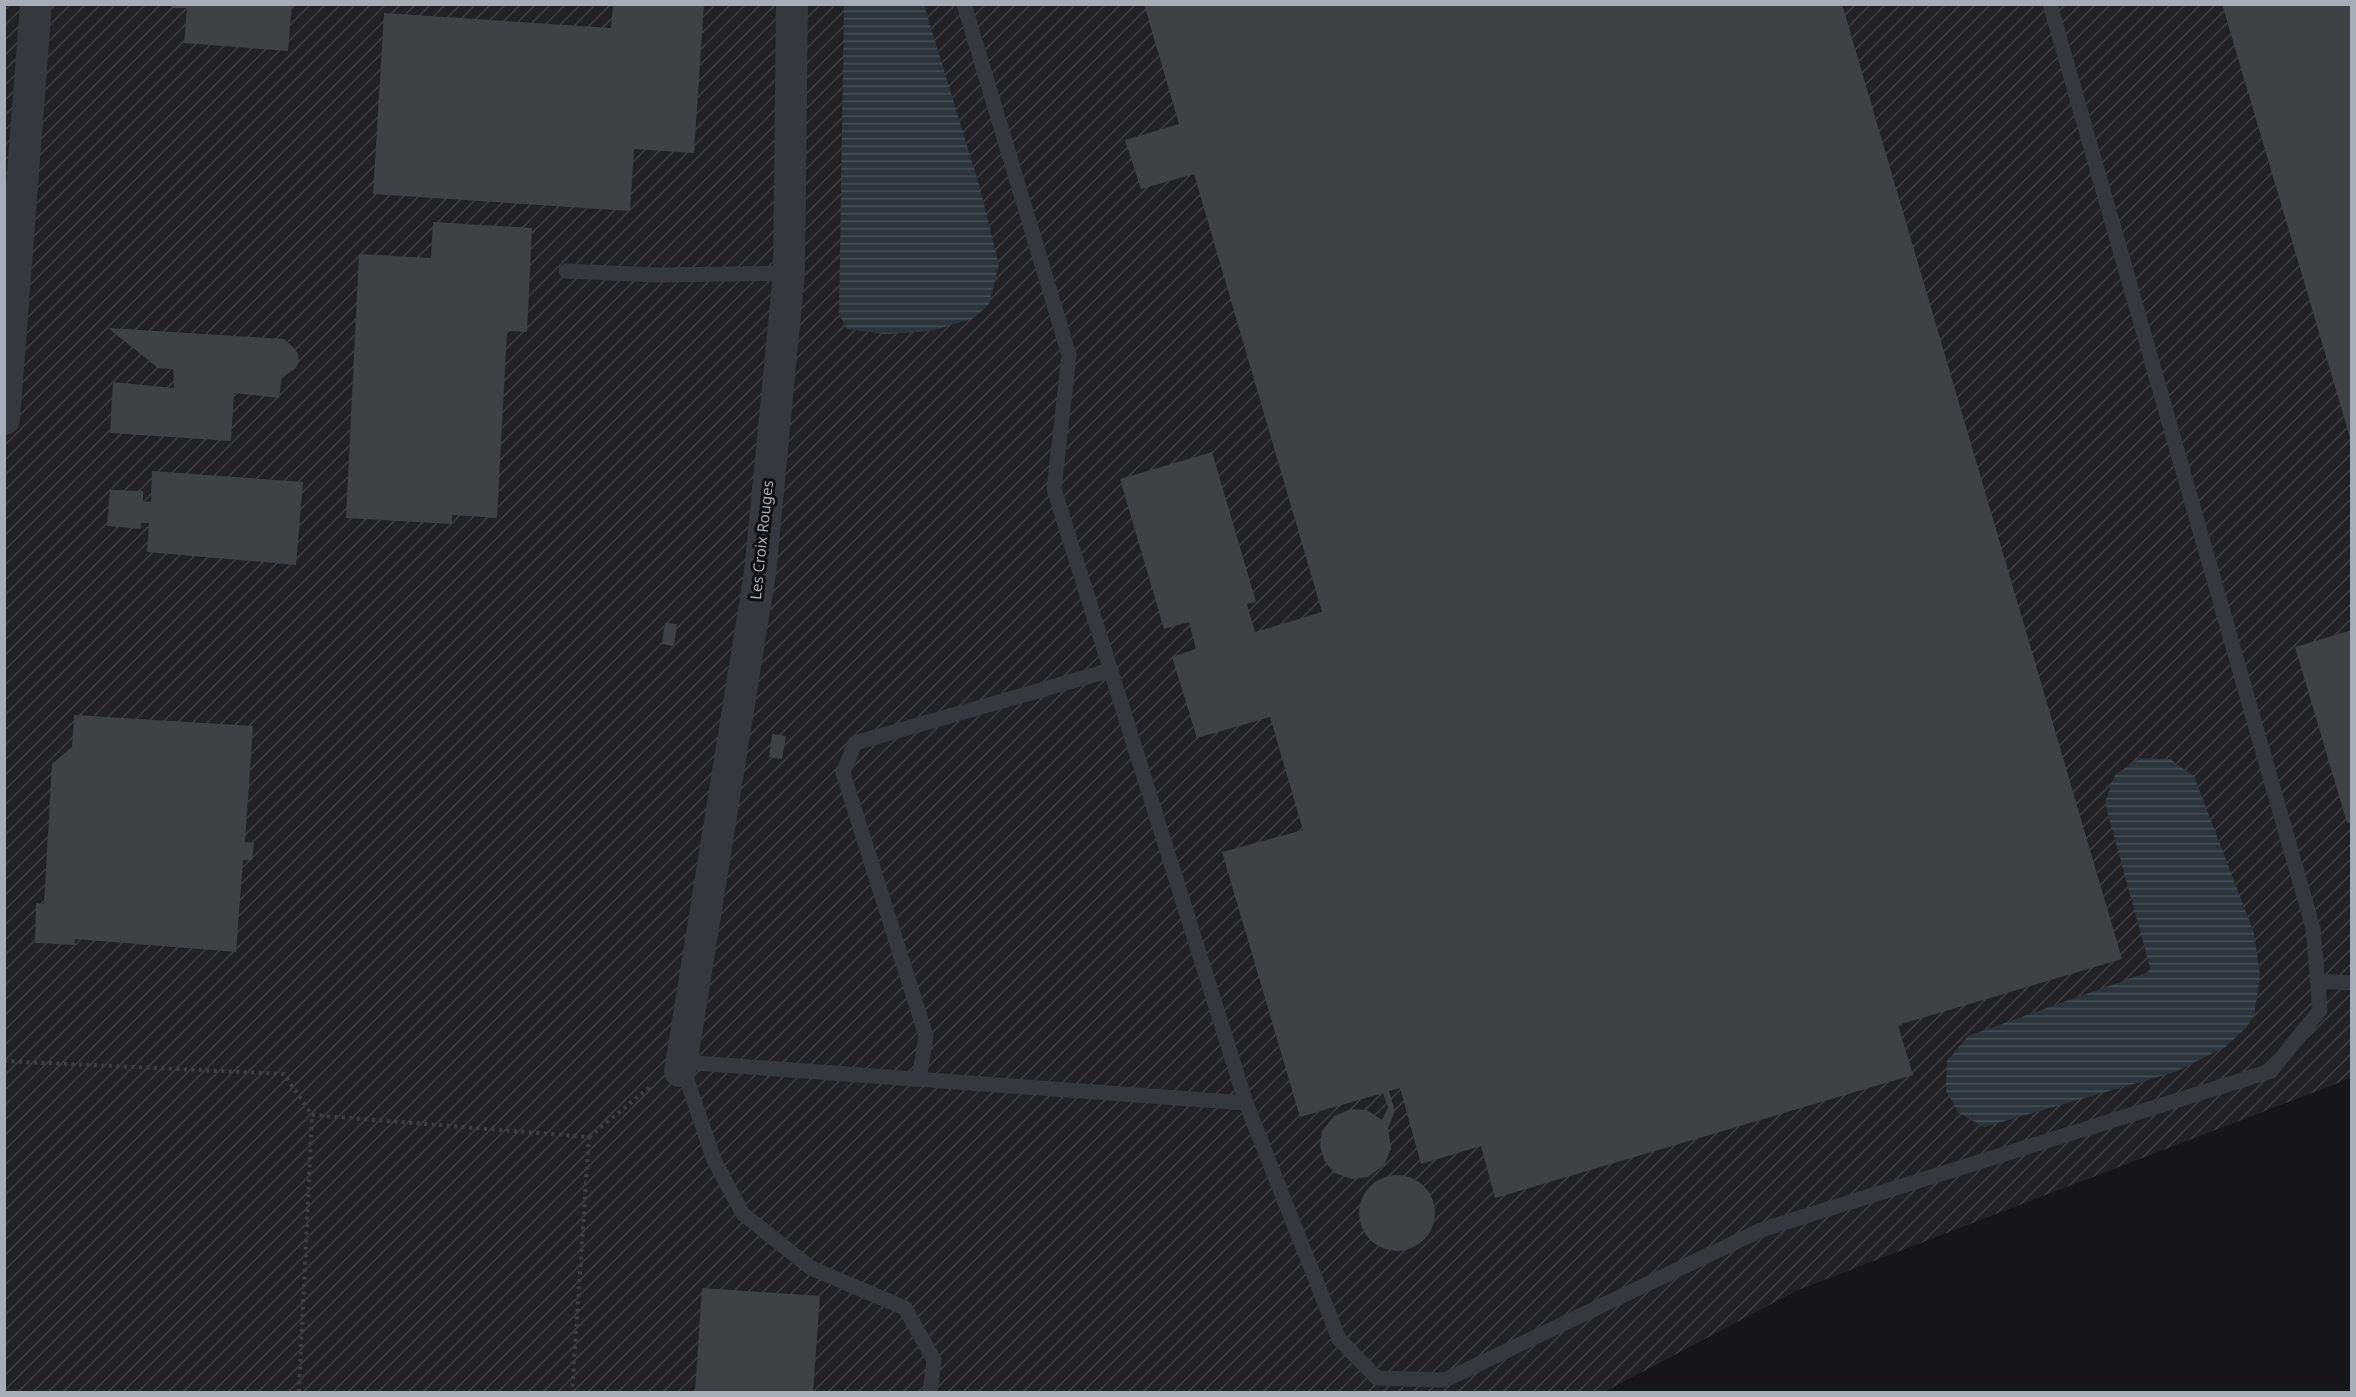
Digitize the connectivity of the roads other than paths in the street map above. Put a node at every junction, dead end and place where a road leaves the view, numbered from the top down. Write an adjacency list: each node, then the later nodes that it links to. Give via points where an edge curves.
1 (36, 4): 7 (street)
2 (792, 4): 6 (street, Les Croix Rouges)
3 (964, 4): 8 (lane, via 1069,356 1054,489)
4 (2050, 4): 9 (lane, via 2313,928)
5 (566, 271): 6 (lane, via 658,275)
6 (789, 273): 11 (street, Les Croix Rouges, via 760,573)
7 (4, 419)
8 (1111, 670): 12 (lane, via 855,742 843,773 926,1036); 13 (lane)
9 (2317, 981): 10 (lane); 13 (lane, via 2320,1010 2271,1071 1761,1230 1444,1380 1377,1378 1338,1339)
10 (2352, 983)
11 (680, 1066): 12 (lane); 14 (lane, via 714,1160 743,1214 811,1268 905,1308 934,1360)
12 (919, 1079): 13 (lane)
13 (1246, 1102)
14 (930, 1392)

